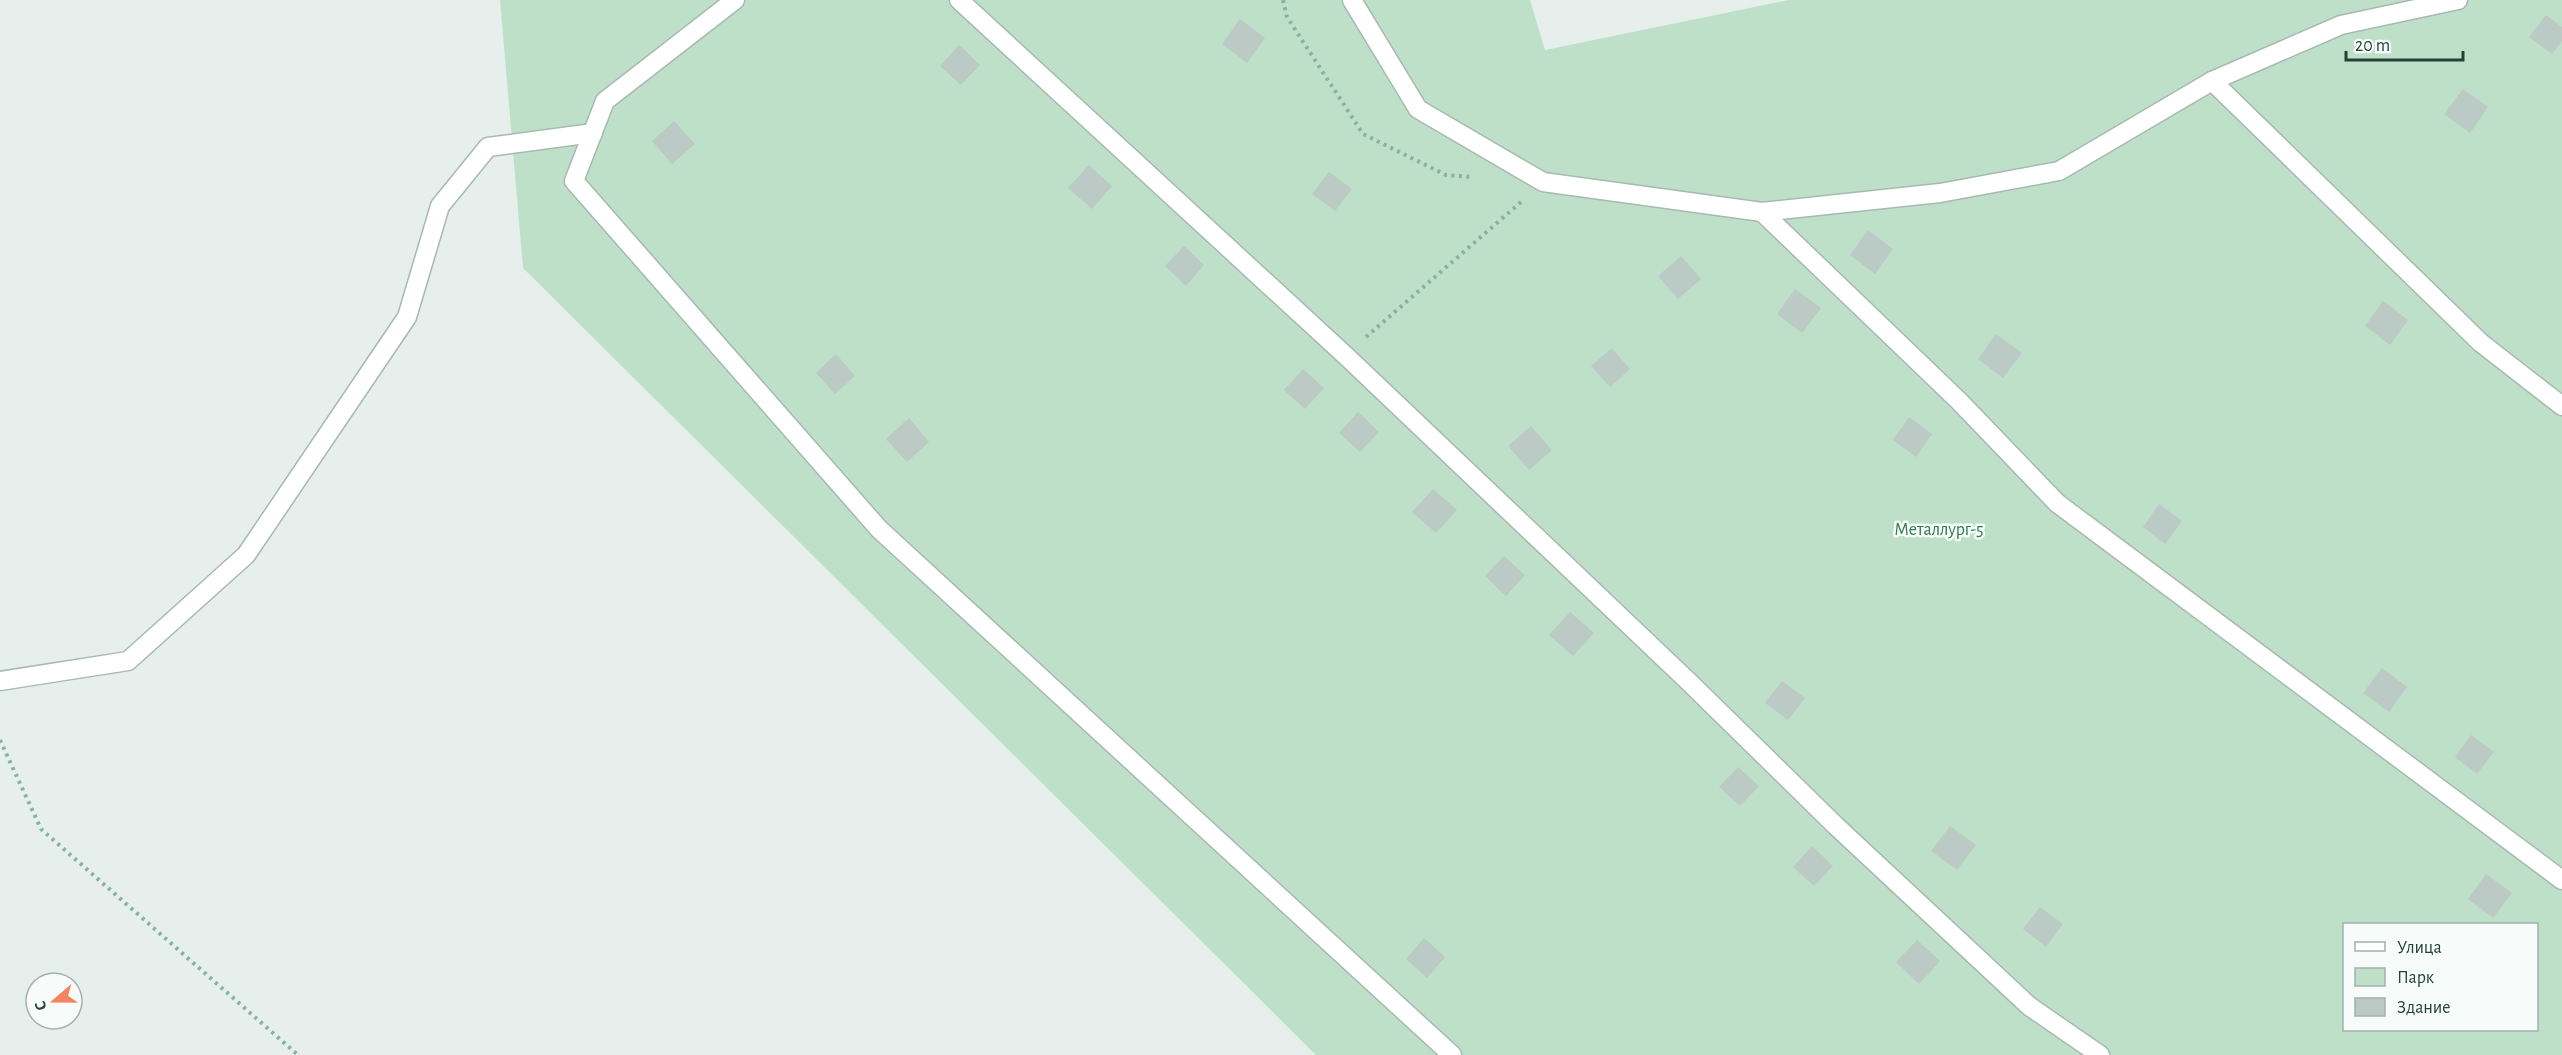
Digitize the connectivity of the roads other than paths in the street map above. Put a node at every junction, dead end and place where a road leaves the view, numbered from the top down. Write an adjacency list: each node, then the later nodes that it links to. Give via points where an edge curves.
1 (735, 0): 6 (street, via 605,101)
2 (959, 0): 12 (street, via 1346,356 2029,1006)
3 (1352, 0): 7 (street, via 1418,109 1543,182)
4 (2458, 0): 5 (street, via 2341,25)
5 (2212, 81): 7 (street, via 2059,171 1940,193); 8 (street, via 2481,344)
6 (593, 133): 9 (street, via 488,147 440,206 407,317 246,555 128,662); 11 (street, via 574,181 879,530)
7 (1762, 212): 10 (street, via 1959,400 2057,503)
8 (2562, 406)
9 (0, 681)
10 (2562, 880)
11 (1452, 1055)
12 (2100, 1055)

